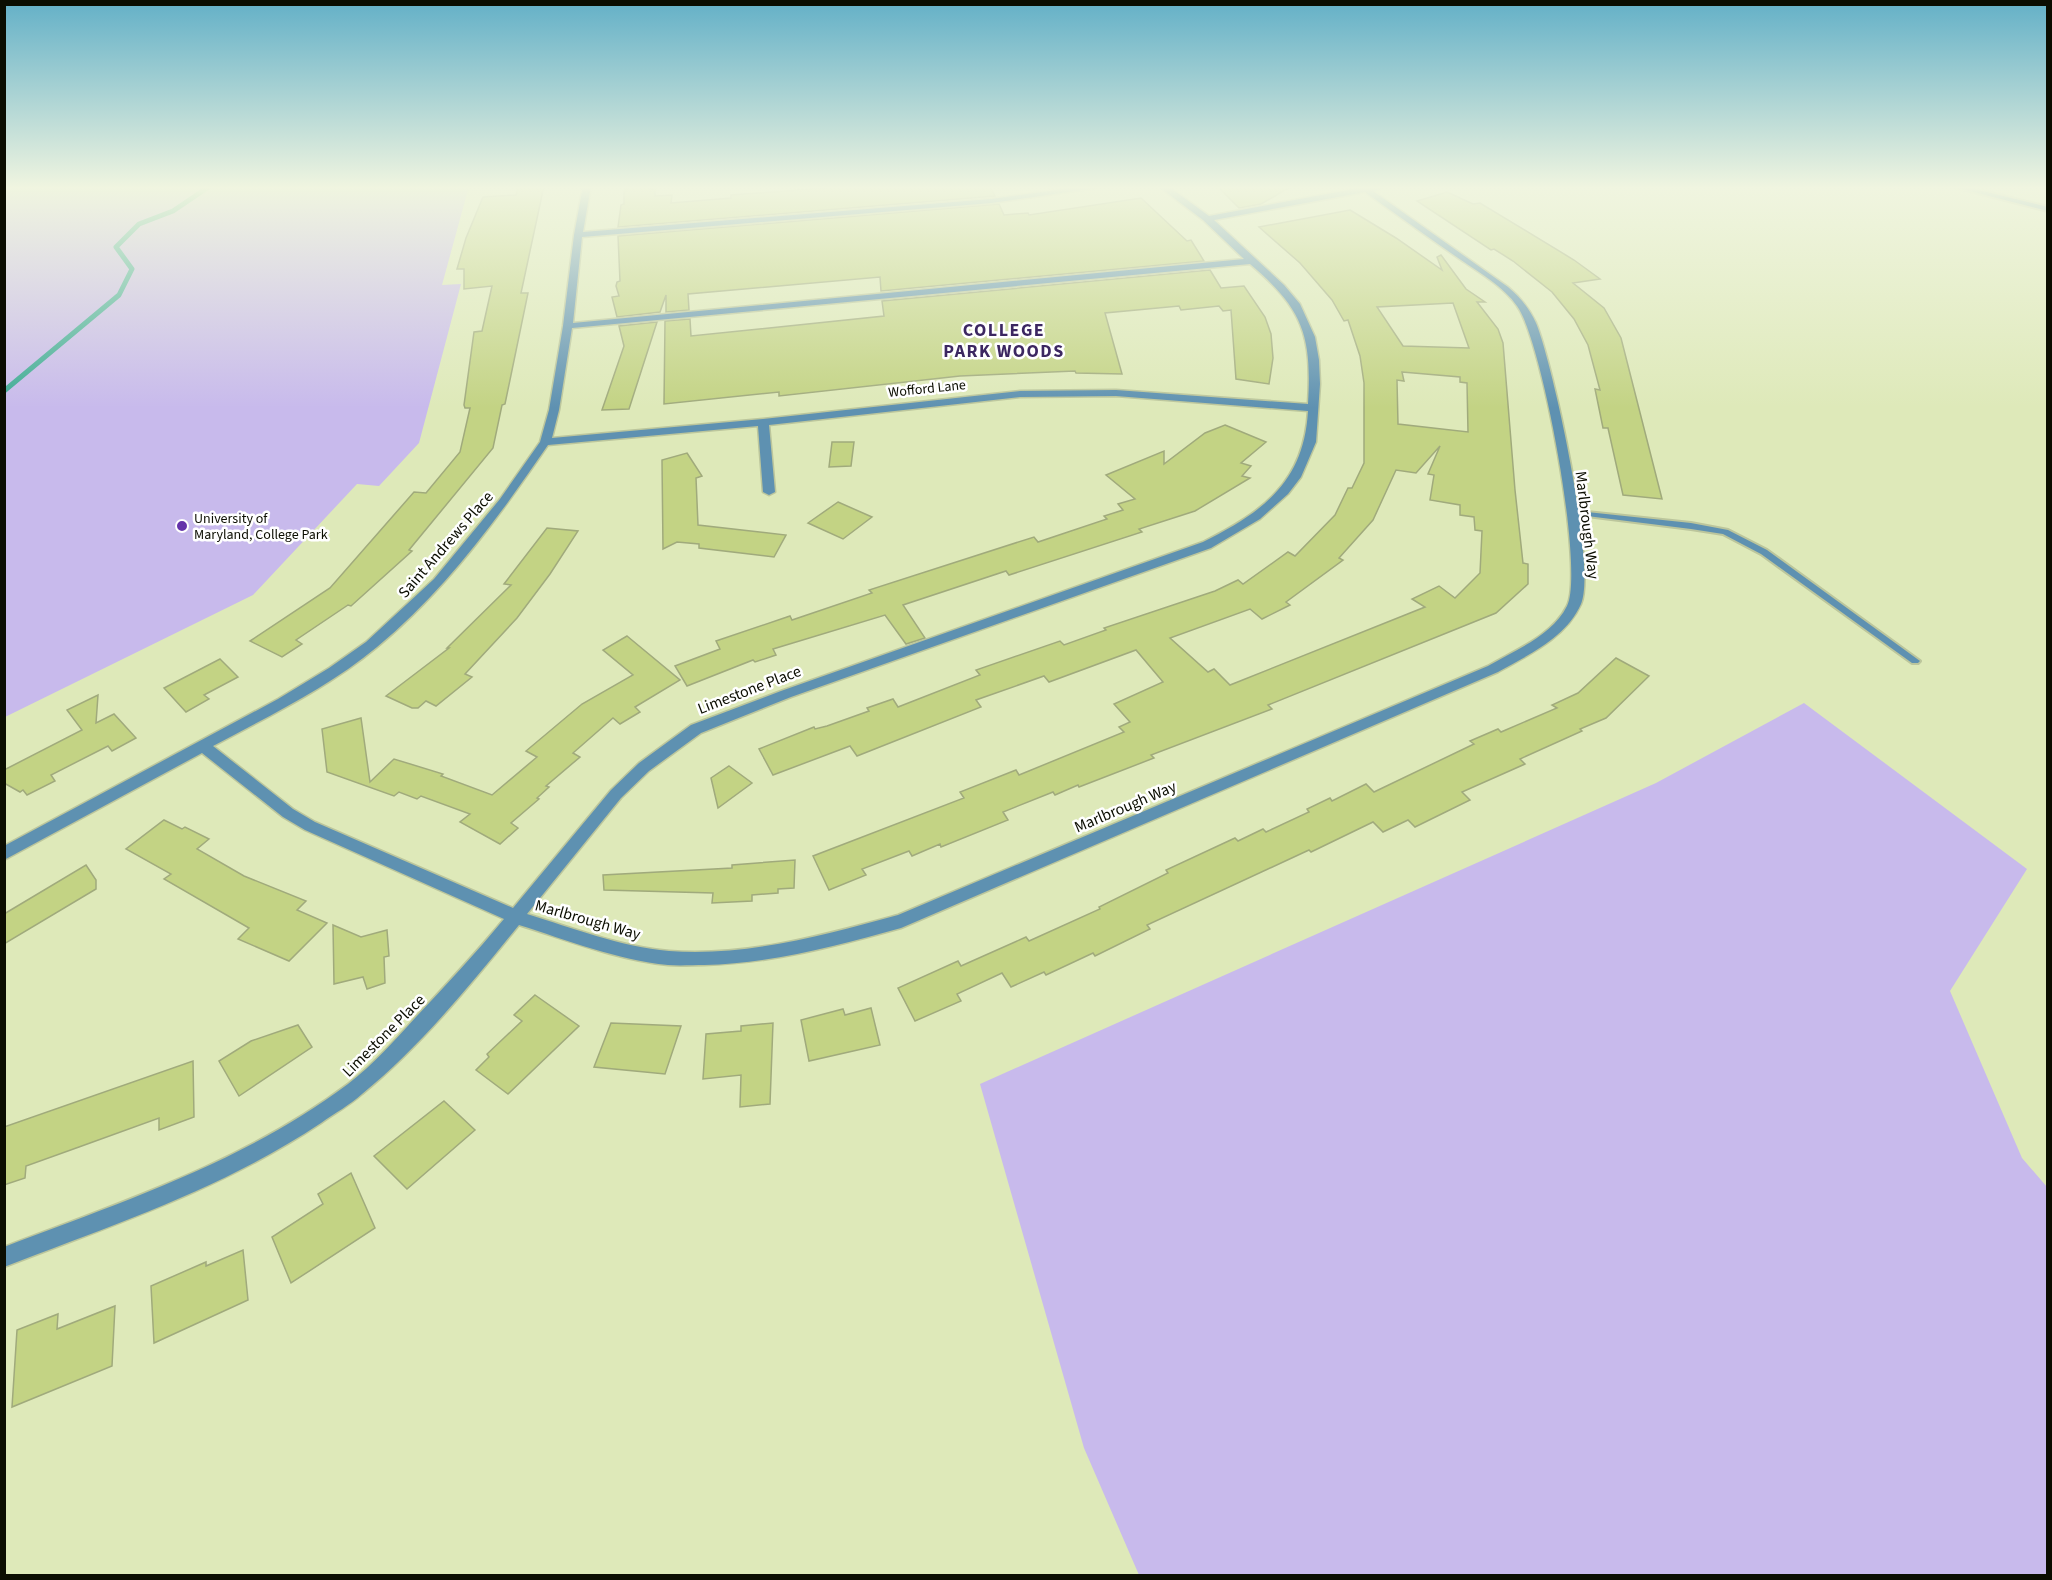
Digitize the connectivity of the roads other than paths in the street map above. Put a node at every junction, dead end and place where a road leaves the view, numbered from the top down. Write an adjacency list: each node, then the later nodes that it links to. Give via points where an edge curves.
1 (575, 260): 4 (street, Saint Andrews Place)
2 (1467, 260): 9 (street, Marlbrough Way, via 1515,298 1534,328 1549,387)
3 (1252, 261): 4 (street); 5 (street, Limestone Place, via 1278,283 1305,322 1317,369)
4 (568, 326): 7 (street, Saint Andrews Place)
5 (1314, 408): 6 (street, Wofford Lane, via 1068,393 957,400); 13 (street, Limestone Place, via 1310,441 1295,480 1267,508 1232,533 696,729 644,767 616,794)
6 (764, 422): 7 (street, Wofford Lane); 8 (street)
7 (545, 442): 11 (street, Saint Andrews Place, via 481,531 402,618 334,671)
8 (769, 492)
9 (1571, 512): 10 (lane, via 1725,532 1764,552); 13 (street, Marlbrough Way, via 1578,588 1575,604 1554,631 1493,669 901,921 774,952 669,958 622,950)
10 (1915, 661)
11 (203, 746): 12 (street, Saint Andrews Place); 13 (street, Marlbrough Way, via 310,826)
12 (4, 854)
13 (516, 917): 14 (street, Limestone Place, via 401,1046 323,1113 220,1172)
14 (4, 1257)

